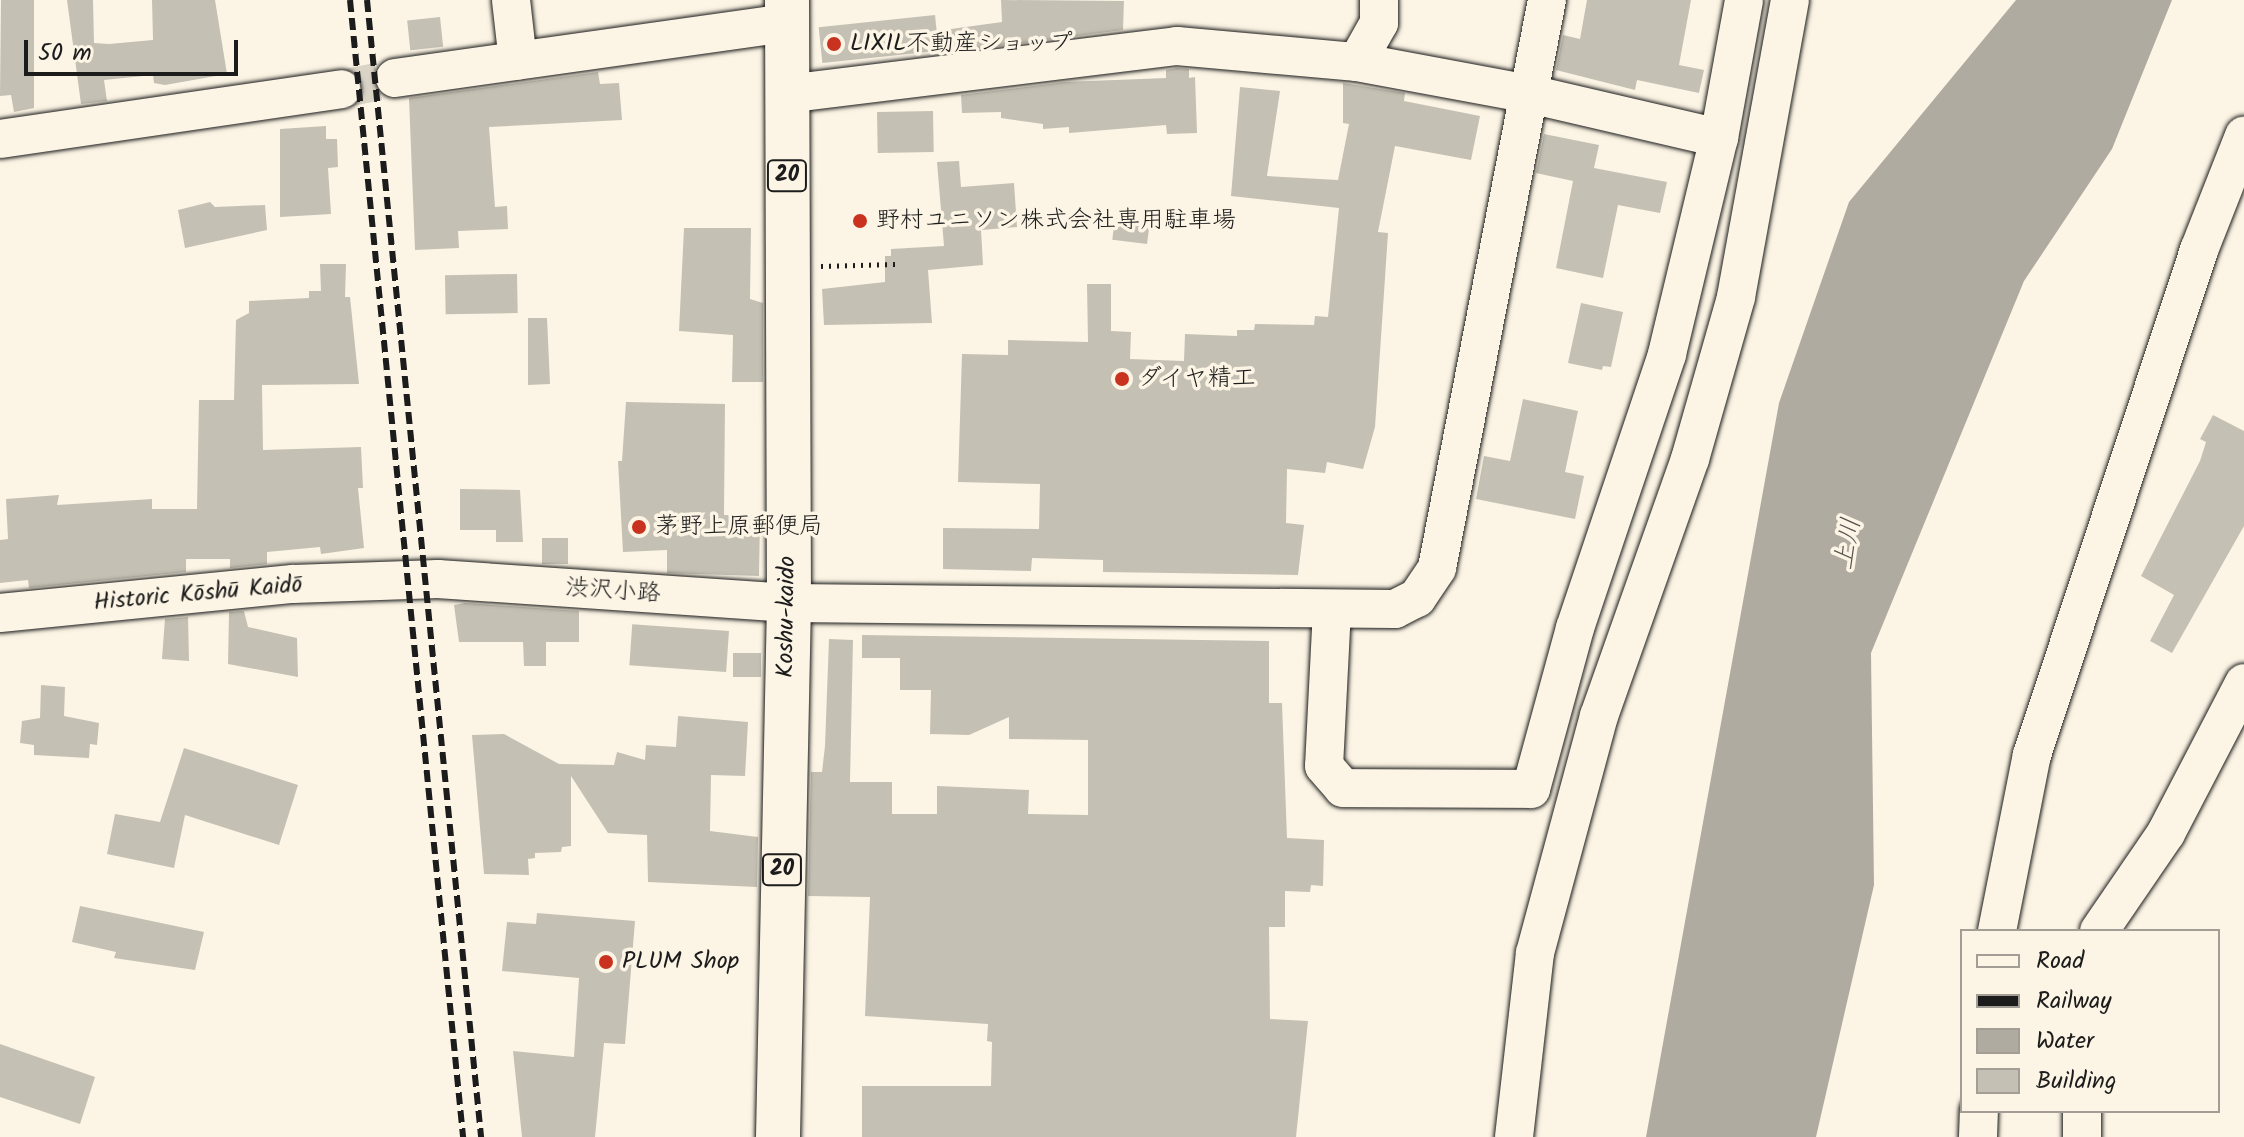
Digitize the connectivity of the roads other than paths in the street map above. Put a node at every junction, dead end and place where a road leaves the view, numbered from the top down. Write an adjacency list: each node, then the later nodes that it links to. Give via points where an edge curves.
1 (511, 0): 7 (street)
2 (1379, 0): 8 (street, via 1379,23)
3 (1547, 0): 12 (street, 渋沢小路)
4 (1744, 0): 14 (street)
5 (1790, 0): 26 (street, via 1736,297 1690,459 1599,716 1535,953)
6 (787, 11): 7 (street); 11 (highway, Koshu-kaido / 20)
7 (518, 61): 9 (street)
8 (1357, 62): 11 (street, via 1177,46); 12 (street)
9 (395, 78)
10 (341, 89): 15 (street)
11 (786, 94): 17 (highway, Koshu-kaido / 20)
12 (1530, 94): 14 (street); 18 (street, 渋沢小路, via 1437,568 1417,598 1395,609)
13 (2244, 136): 21 (street, via 2199,250 2032,755)
14 (1719, 138): 18 (street, via 1667,354 1575,628 1531,789 1343,788 1324,766)
15 (0, 139)
16 (396, 583): 17 (street, 渋沢小路, via 438,579); 19 (street, Historic Kōshū Kaidō, via 293,584)
17 (789, 603): 18 (street, 渋沢小路); 25 (highway, Koshu-kaido / 20)
18 (1332, 609)
19 (0, 613)
20 (2244, 683): 22 (street, via 2166,833)
21 (1997, 929)
22 (2100, 929)
23 (1979, 1113): 27 (street)
24 (2082, 1113): 28 (street)
25 (778, 1137)
26 (1514, 1137)
27 (1978, 1137)
28 (2082, 1137)

